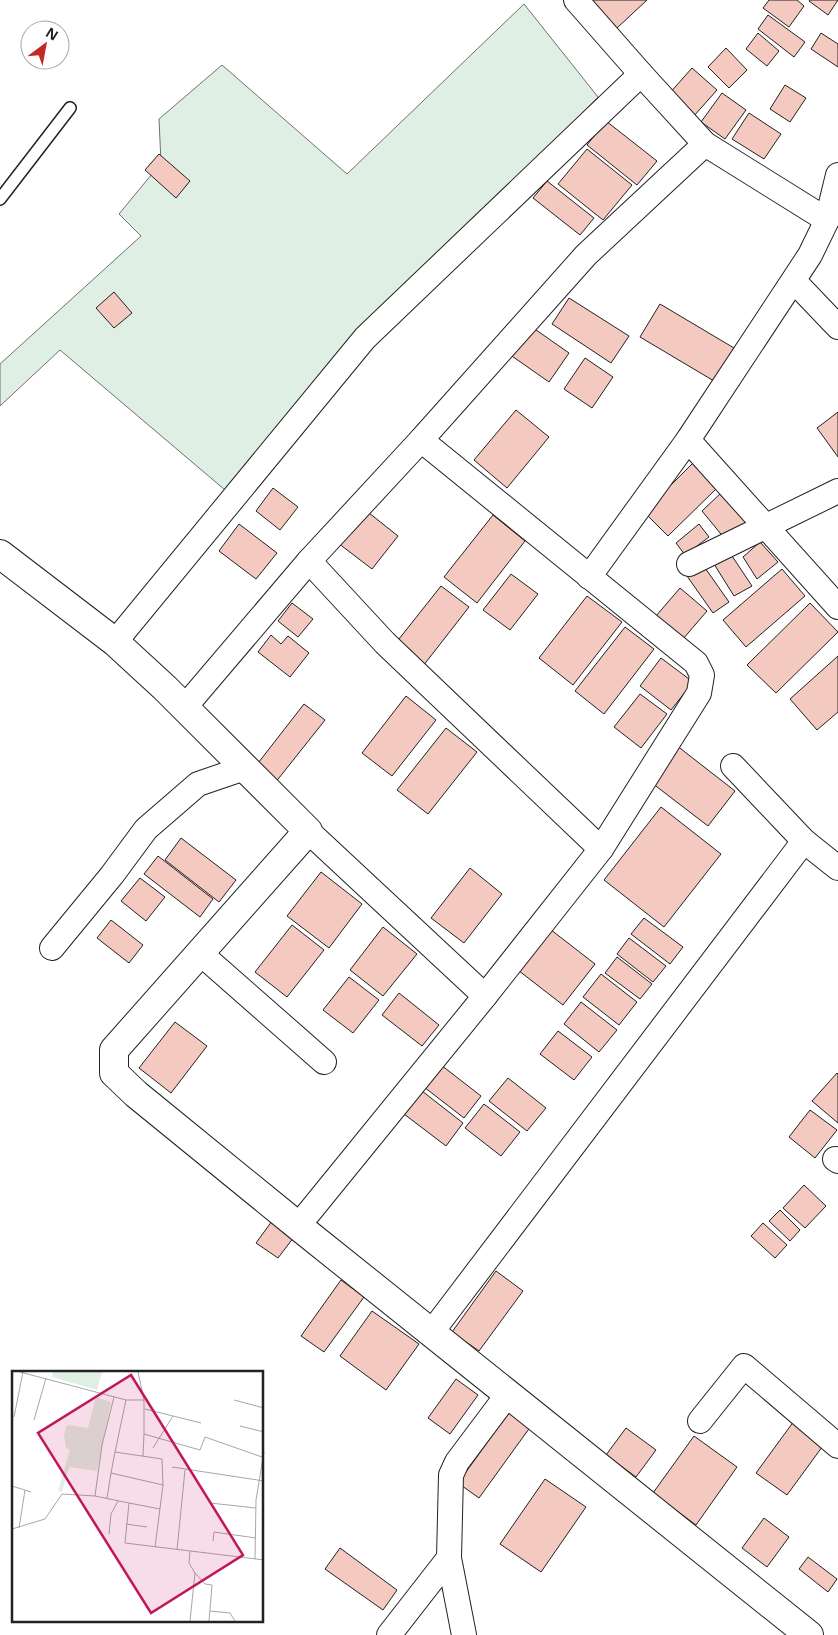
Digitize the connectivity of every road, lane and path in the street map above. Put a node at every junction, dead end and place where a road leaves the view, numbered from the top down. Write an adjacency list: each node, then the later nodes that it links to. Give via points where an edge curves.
1 (576, 0): 2 (street)
2 (641, 74): 4 (street); 19 (street, via 365,338)
3 (70, 108): 6 (lane)
4 (705, 144): 7 (street); 10 (street, via 586,255)
5 (838, 176): 7 (street)
6 (0, 199)
7 (826, 220): 8 (street)
8 (794, 280): 9 (street); 11 (street)
9 (838, 327)
10 (421, 440): 15 (street); 17 (street)
11 (688, 440): 13 (street); 17 (street)
12 (838, 491): 13 (street)
13 (765, 526): 16 (street); 18 (street)
14 (0, 554): 19 (street)
15 (309, 561): 20 (street); 25 (street, via 385,643)
16 (689, 564)
17 (589, 577): 25 (street, via 696,663 702,675 699,693)
18 (838, 607)
19 (115, 642): 20 (street)
20 (184, 708): 22 (street)
21 (733, 766): 24 (street)
22 (245, 768): 23 (street); 27 (street, via 198,784 146,829)
23 (308, 831): 28 (street); 29 (street)
24 (804, 841): 26 (street); 32 (street)
25 (601, 849): 29 (street)
26 (838, 868)
27 (52, 948)
28 (200, 953): 30 (street); 31 (street, via 114,1050 114,1073)
29 (485, 996): 31 (street)
30 (324, 1062)
31 (298, 1226): 32 (street)
32 (432, 1333): 33 (street)
33 (508, 1394): 36 (street, via 454,1468); 39 (street)
34 (700, 1421): 35 (street, via 744,1366)
35 (838, 1446)
36 (449, 1558): 37 (street); 38 (street)
37 (389, 1635)
38 (464, 1635)
39 (809, 1635)

